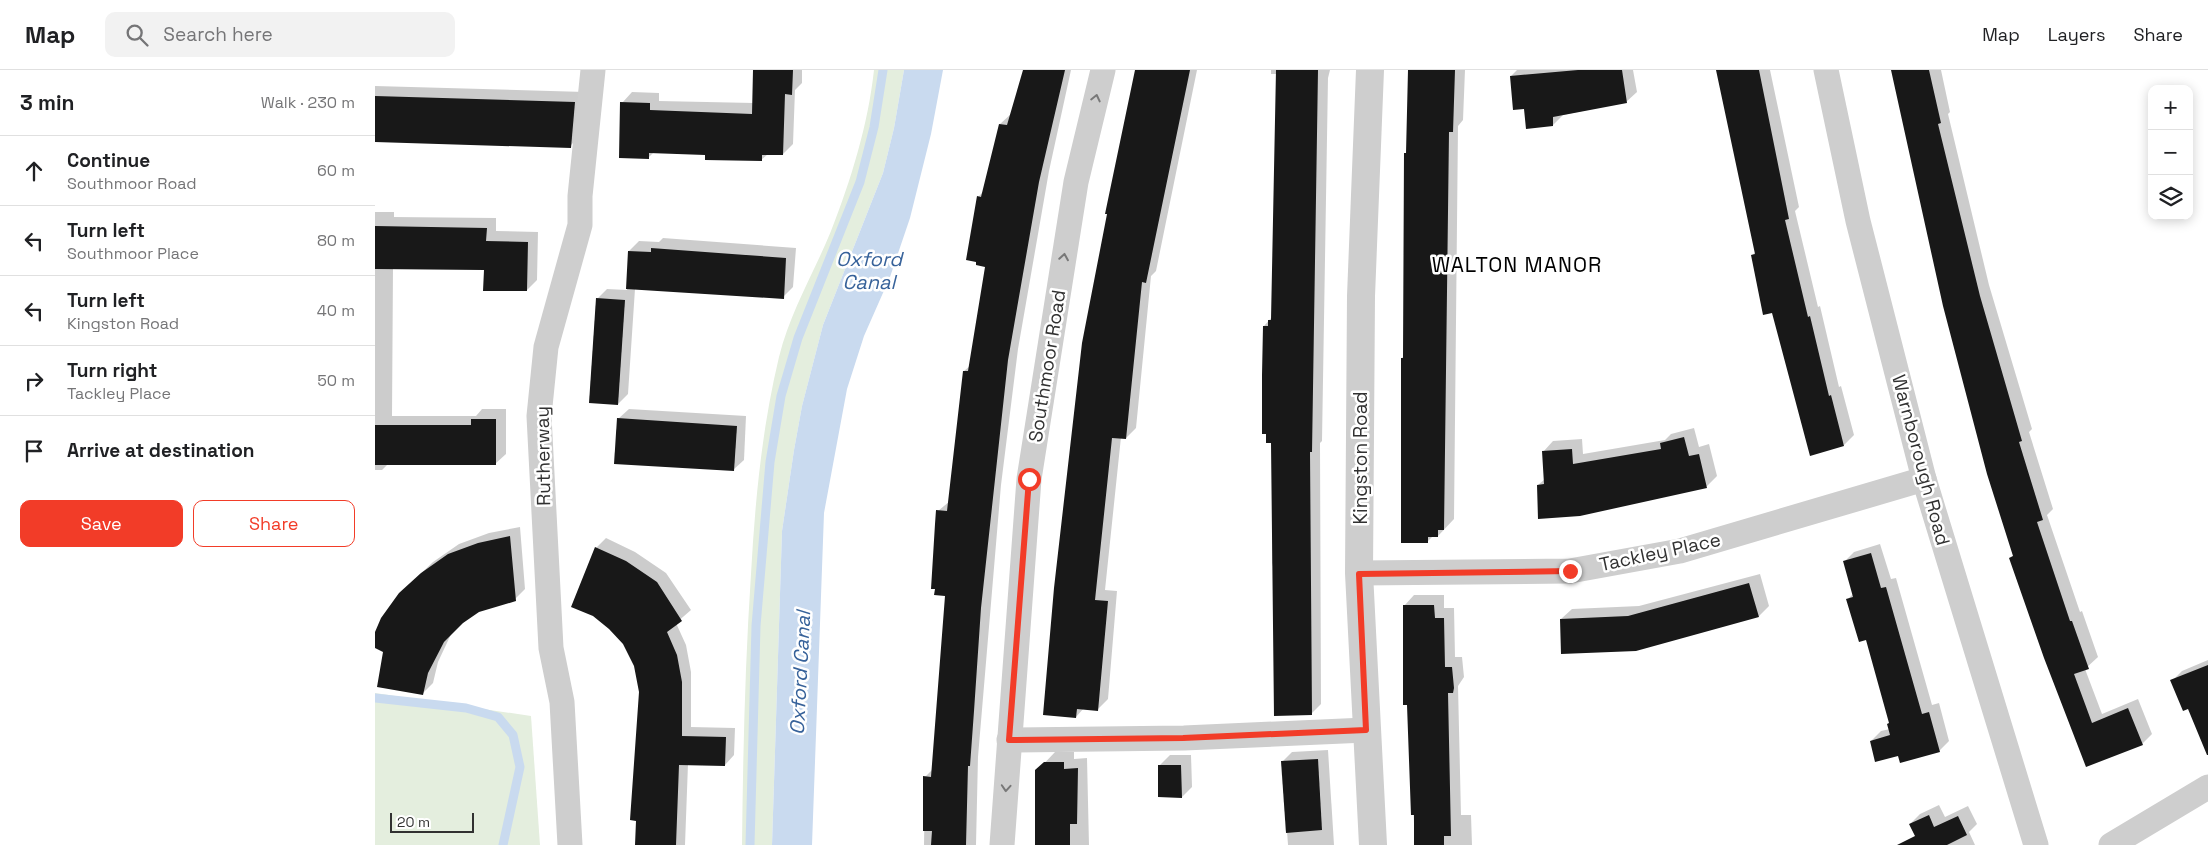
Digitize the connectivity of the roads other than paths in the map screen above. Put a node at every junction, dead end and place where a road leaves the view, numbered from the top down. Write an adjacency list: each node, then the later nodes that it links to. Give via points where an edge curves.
1 (593, 70): 10 (street, Rutherway, via 580,225 546,347 539,416 551,648 563,702)
2 (1103, 70): 8 (street, Southmoor Road, one-way to 2, via 1029,479 1076,182)
3 (1370, 70): 6 (street, Kingston Road, via 1361,296)
4 (1826, 70): 5 (street, Warnborough Road, via 1858,221)
5 (1924, 479): 6 (street, Tackley Place, via 1680,551 1579,569); 13 (street, Warnborough Road)
6 (1359, 574): 7 (street, Kingston Road)
7 (1366, 730): 8 (street, via 1183,738); 12 (street, Kingston Road)
8 (1009, 740): 11 (street, Southmoor Road, one-way to 11)
9 (2208, 787): 14 (street)
10 (570, 845)
11 (1002, 845)
12 (1373, 845)
13 (2036, 845)
14 (2111, 845)

